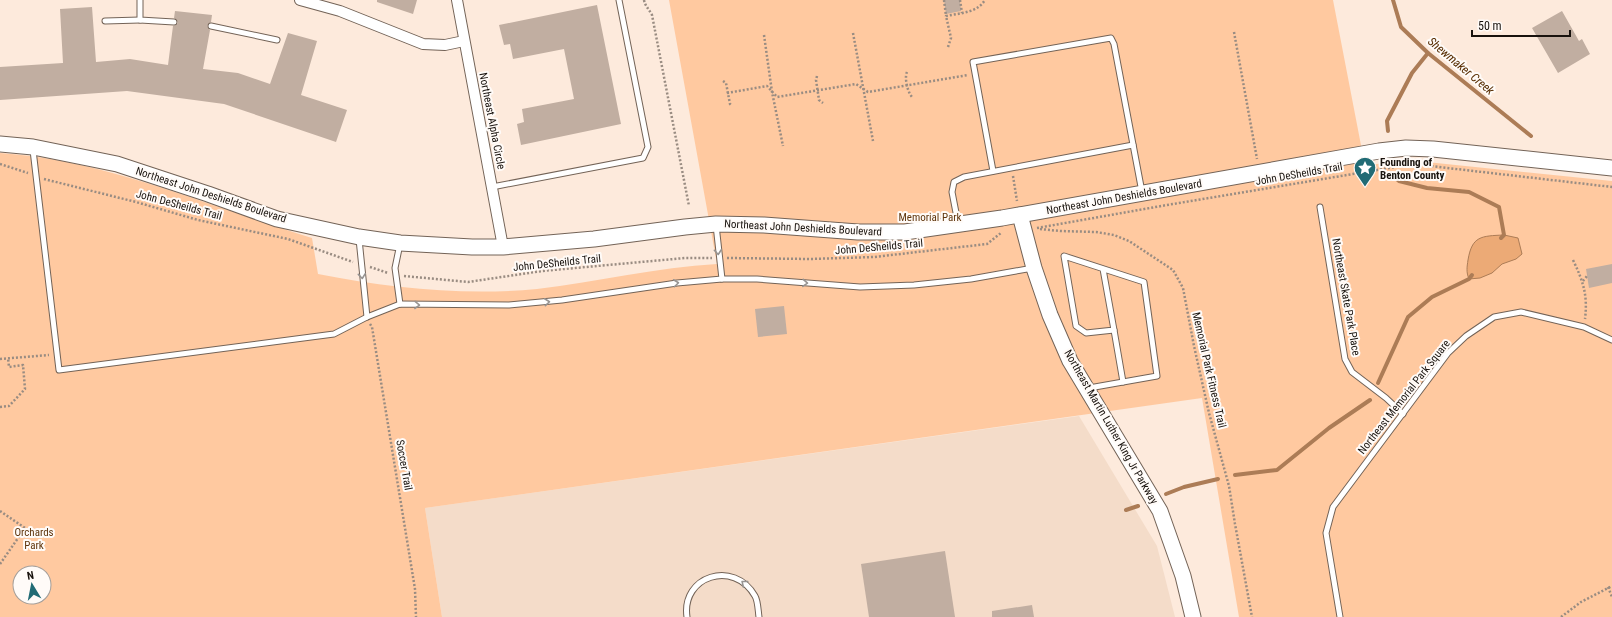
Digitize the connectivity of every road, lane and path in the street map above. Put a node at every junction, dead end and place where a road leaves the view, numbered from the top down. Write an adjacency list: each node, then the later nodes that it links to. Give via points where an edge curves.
1 (140, 0): 11 (lane)
2 (300, 0): 19 (street, via 340,11 423,44 445,45)
3 (457, 0): 19 (street, Northeast Alpha Circle)
4 (619, 0): 48 (lane, via 648,147 643,158)
5 (644, 0): 51 (path, via 644,5 652,15)
6 (944, 0): 10 (path)
7 (960, 0): 9 (path)
8 (985, 0): 9 (path, via 981,6)
9 (962, 13): 10 (path)
10 (946, 16): 20 (path, via 951,38)
11 (140, 20): 12 (lane); 13 (lane)
12 (105, 21)
13 (174, 22)
14 (211, 26): 18 (lane)
15 (1234, 32): 42 (path)
16 (853, 33): 27 (path)
17 (764, 35): 28 (path)
18 (277, 40)
19 (464, 41): 48 (street, Northeast Alpha Circle)
20 (948, 47)
21 (905, 74): 25 (path)
22 (975, 74): 25 (path); 39 (lane, via 973,62 1111,38); 46 (lane)
23 (816, 78): 26 (path)
24 (726, 82): 29 (path)
25 (908, 86): 27 (path, via 868,92); 30 (path, via 908,97)
26 (818, 89): 27 (path, via 856,84); 28 (path, via 776,96); 31 (path)
27 (863, 89): 37 (path)
28 (772, 92): 29 (path, via 767,86); 41 (path)
29 (727, 93): 34 (path)
30 (913, 98)
31 (819, 100): 32 (path); 33 (path)
32 (817, 103)
33 (823, 103)
34 (730, 104): 35 (path); 36 (path)
35 (732, 106)
36 (727, 107)
37 (873, 141)
38 (0, 144): 40 (street, Northeast John Deshields Boulevard)
39 (1133, 145): 44 (lane); 50 (lane)
40 (33, 146): 47 (lane); 58 (street, Northeast John Deshields Boulevard, via 117,164 277,219)
41 (783, 146)
42 (1257, 159)
43 (0, 164): 47 (path, John DeSheilds Trail)
44 (1011, 168): 46 (lane); 53 (path)
45 (1612, 168): 50 (street, Northeast John Deshields Boulevard, via 1406,148)
46 (993, 171): 55 (lane, via 964,177 954,182 952,192)
47 (36, 176): 64 (path, John DeSheilds Trail, via 198,220 288,239); 78 (lane)
48 (492, 187): 60 (street, Northeast Alpha Circle)
49 (1612, 187): 56 (path, John DeSheilds Trail, via 1413,164)
50 (1142, 194): 53 (street, Northeast John Deshields Boulevard)
51 (689, 206)
52 (1320, 207): 84 (lane, Northeast Skate Park Place, via 1345,359 1352,372)
53 (1018, 208): 55 (street, Northeast John Deshields Boulevard); 66 (street, Northeast Martin Luther King Jr Parkway)
54 (716, 224): 55 (street, Northeast John Deshields Boulevard, via 858,232 905,232); 60 (street, Northeast John Deshields Boulevard); 71 (lane, one-way to 71)
55 (958, 225)
56 (1038, 228): 94 (path, Memorial Park Fitness Trail, via 1096,232 1124,239 1173,270 1183,288 1209,413 1229,486)
57 (1007, 232): 62 (path, John DeSheilds Trail, via 999,233 986,244 874,257)
58 (359, 237): 59 (street, Northeast John Deshields Boulevard); 74 (lane, one-way to 74)
59 (400, 243): 60 (street, Northeast John Deshields Boulevard); 73 (lane, via 395,268)
60 (503, 247)
61 (711, 258): 69 (path, John DeSheilds Trail, via 542,271 468,282)
62 (723, 258)
63 (1573, 260): 72 (path)
64 (354, 262)
65 (368, 267): 68 (path)
66 (1034, 268): 71 (lane, one-way to 66, via 860,287 907,286 971,279); 82 (street, Northeast Martin Luther King Jr Parkway, via 1070,361)
67 (1103, 269): 76 (lane); 76 (lane, via 1064,256 1076,326 1086,333); 81 (lane, via 1144,282 1157,376)
68 (388, 273)
69 (405, 276)
70 (1588, 276): 72 (path)
71 (722, 279): 73 (lane, one-way to 71, via 509,305)
72 (1583, 281): 75 (path, via 1586,306)
73 (400, 304): 74 (lane)
74 (367, 317): 78 (lane, via 334,334 59,370); 90 (path, Soccer Trail, via 372,327 402,501 416,589)
75 (1584, 327): 77 (lane, Northeast Memorial Park Square); 84 (lane, Northeast Memorial Park Square, via 1521,312 1494,318 1466,336 1448,353)
76 (1114, 330): 81 (lane)
77 (1612, 340)
78 (57, 354): 79 (path)
79 (8, 358): 80 (path); 83 (path, via 9,367 23,365 24,389 9,406)
80 (0, 359)
81 (1123, 382): 82 (lane)
82 (1086, 389): 93 (street, Northeast Martin Luther King Jr Parkway, via 1160,511 1183,576)
83 (0, 407)
84 (1403, 414): 95 (lane, Northeast Memorial Park Square, via 1333,507 1326,533)
85 (0, 510): 86 (path, via 25,528)
86 (0, 564)
87 (1612, 586): 88 (path)
88 (1608, 588): 89 (path); 96 (path, via 1581,602)
89 (1612, 596)
90 (416, 617)
91 (688, 617): 92 (lane, one-way to 91, via 756,597 747,585 734,576 716,575 702,581 690,594 686,610)
92 (759, 617)
93 (1193, 617)
94 (1252, 617)
95 (1340, 617)
96 (1561, 617)

